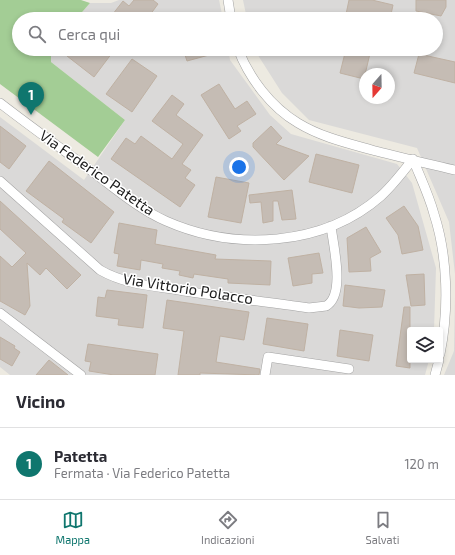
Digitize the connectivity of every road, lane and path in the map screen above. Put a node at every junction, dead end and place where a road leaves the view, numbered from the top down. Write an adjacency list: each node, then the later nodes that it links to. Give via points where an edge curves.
1 (228, 0): 2 (street)
2 (230, 12)
3 (241, 56): 5 (street, via 258,85 277,107 297,123 332,138)
4 (0, 103): 8 (street, Via Federico Patetta, via 132,201 176,225 216,236 248,240 294,236)
5 (413, 159): 6 (street); 8 (street, Via Federico Patetta, via 376,200); 10 (street, via 434,213 442,244 445,300)
6 (455, 170)
7 (0, 181): 8 (street, Via Vittorio Polacco, via 100,270 134,283 196,293 309,308 326,306 334,298 337,286)
8 (331, 226)
9 (0, 313): 13 (street)
10 (442, 327)
11 (438, 363): 15 (street)
12 (349, 369): 14 (street, via 268,356)
13 (81, 375)
14 (265, 375)
15 (435, 375)

